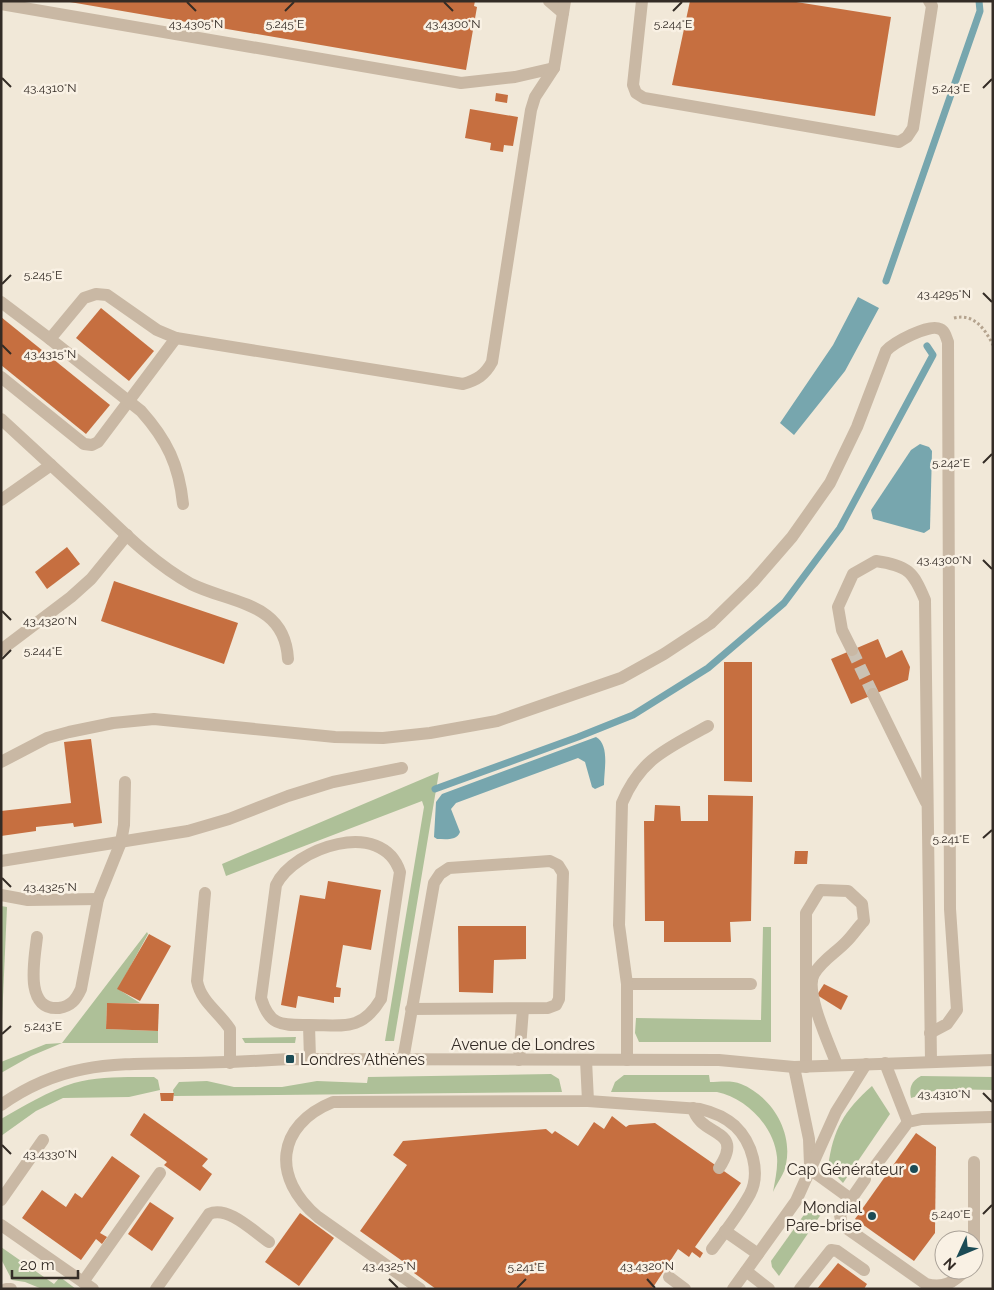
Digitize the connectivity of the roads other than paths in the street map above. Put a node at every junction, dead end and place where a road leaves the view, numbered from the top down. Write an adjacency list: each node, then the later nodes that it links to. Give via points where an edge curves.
1 (549, 1): 5 (street)
2 (642, 1): 3 (street, via 633,85 636,93 644,98 899,142 908,137 913,128 932,6)
3 (928, 1)
4 (1, 4): 6 (street, via 461,83 515,78)
5 (564, 7): 6 (street)
6 (554, 68): 8 (street, via 535,97 531,110 492,362 487,372 477,380 463,384)
7 (1, 302): 9 (street)
8 (176, 338): 9 (street, via 157,330 107,295 96,294 84,298); 11 (street)
9 (50, 340): 11 (street)
10 (1, 377): 11 (street, via 84,444 98,442)
11 (128, 402): 15 (street, via 150,422 176,463)
12 (1, 419): 13 (street)
13 (51, 464): 14 (street); 16 (street)
14 (1, 500)
15 (183, 504)
16 (127, 535): 17 (street, via 91,579); 19 (street, via 164,567 192,584 259,609 269,616 287,643)
17 (1, 650)
18 (852, 650): 25 (street, via 842,630 838,606 853,574 876,561 898,565 916,578 925,600)
19 (288, 659)
20 (873, 694): 25 (street)
21 (708, 726): 32 (street, via 656,755 641,769 622,803 619,925)
22 (1, 762): 37 (street, via 47,738 113,723 154,719 335,737 383,738 430,733 497,721 621,678 664,654 710,622 753,582 792,537 830,482 857,427 886,352 893,344 930,328 939,328 948,342 950,909 957,1010 947,1024)
23 (402, 768): 26 (street, via 324,785 188,831)
24 (125, 782): 26 (street)
25 (928, 805): 37 (street)
26 (121, 842): 27 (street); 30 (street)
27 (1, 861)
28 (204, 893): 45 (street, via 197,981 199,991 230,1030)
29 (1, 894): 30 (street, via 28,900)
30 (98, 899): 31 (street, via 81,989 76,1000 67,1007 54,1008 43,1004 36,995 33,985)
31 (37, 937)
32 (627, 984): 33 (street); 42 (street)
33 (751, 984)
34 (411, 1009): 35 (street); 35 (street, via 434,884 440,874 449,868 550,861 563,873 560,999 548,1008); 39 (street)
35 (523, 1009): 40 (street)
36 (309, 1025): 36 (street, via 356,1024 374,1012 381,1000 400,872 388,852 374,845 343,842 327,847 291,866 281,874 276,885 261,998 265,1012 273,1020 282,1024); 38 (street)
37 (930, 1033): 44 (street)
38 (310, 1059): 39 (street, Avenue de Londres); 45 (street, Avenue de Londres)
39 (404, 1060): 40 (street, Avenue de Londres)
40 (519, 1060): 41 (street, Avenue de Londres)
41 (586, 1060): 42 (street, Avenue de Londres); 50 (street)
42 (627, 1060): 49 (street, Avenue de Londres, via 719,1060)
43 (993, 1060): 44 (street, Avenue de Londres)
44 (931, 1062): 46 (street, Avenue de Londres)
45 (230, 1063): 51 (street, Avenue de Londres, via 111,1064 83,1068 29,1087)
46 (885, 1063): 47 (street, Avenue de Londres); 54 (street)
47 (866, 1064): 48 (street, Avenue de Londres); 59 (street, via 836,1112)
48 (837, 1065): 49 (street, Avenue de Londres); 49 (street, via 816,1008 813,975 864,921 862,904 848,891 820,890 806,913)
49 (800, 1067): 59 (street)
50 (588, 1102): 52 (street); 78 (street, via 333,1102 317,1108 302,1120 291,1136 286,1156 288,1176 294,1191 318,1217)
51 (1, 1105)
52 (693, 1108): 58 (street, via 700,1122 727,1142 729,1150); 66 (street, via 718,1114 735,1126 747,1142 754,1161 755,1179 750,1193)
53 (991, 1117): 54 (street, via 922,1118)
54 (908, 1122): 57 (street)
55 (43, 1140): 63 (street)
56 (974, 1162): 65 (street)
57 (876, 1165)
58 (719, 1168)
59 (811, 1170): 62 (street); 69 (street, via 796,1201)
60 (160, 1173): 74 (street)
61 (865, 1180): 62 (street)
62 (851, 1199): 73 (street, via 840,1215 842,1225 926,1284 947,1285)
63 (1, 1200)
64 (1, 1225): 74 (street)
65 (974, 1230)
66 (725, 1231): 68 (street); 69 (street)
67 (269, 1242): 77 (street, via 225,1212 215,1211 209,1214)
68 (712, 1249)
69 (758, 1254): 71 (street)
70 (864, 1270): 82 (street, via 831,1250)
71 (746, 1271): 80 (street); 81 (street)
72 (669, 1277): 79 (street)
73 (953, 1280)
74 (88, 1285)
75 (6, 1289): 76 (street)
76 (11, 1289)
77 (156, 1289)
78 (420, 1289)
79 (685, 1289)
80 (734, 1289)
81 (769, 1289)
82 (800, 1289)

